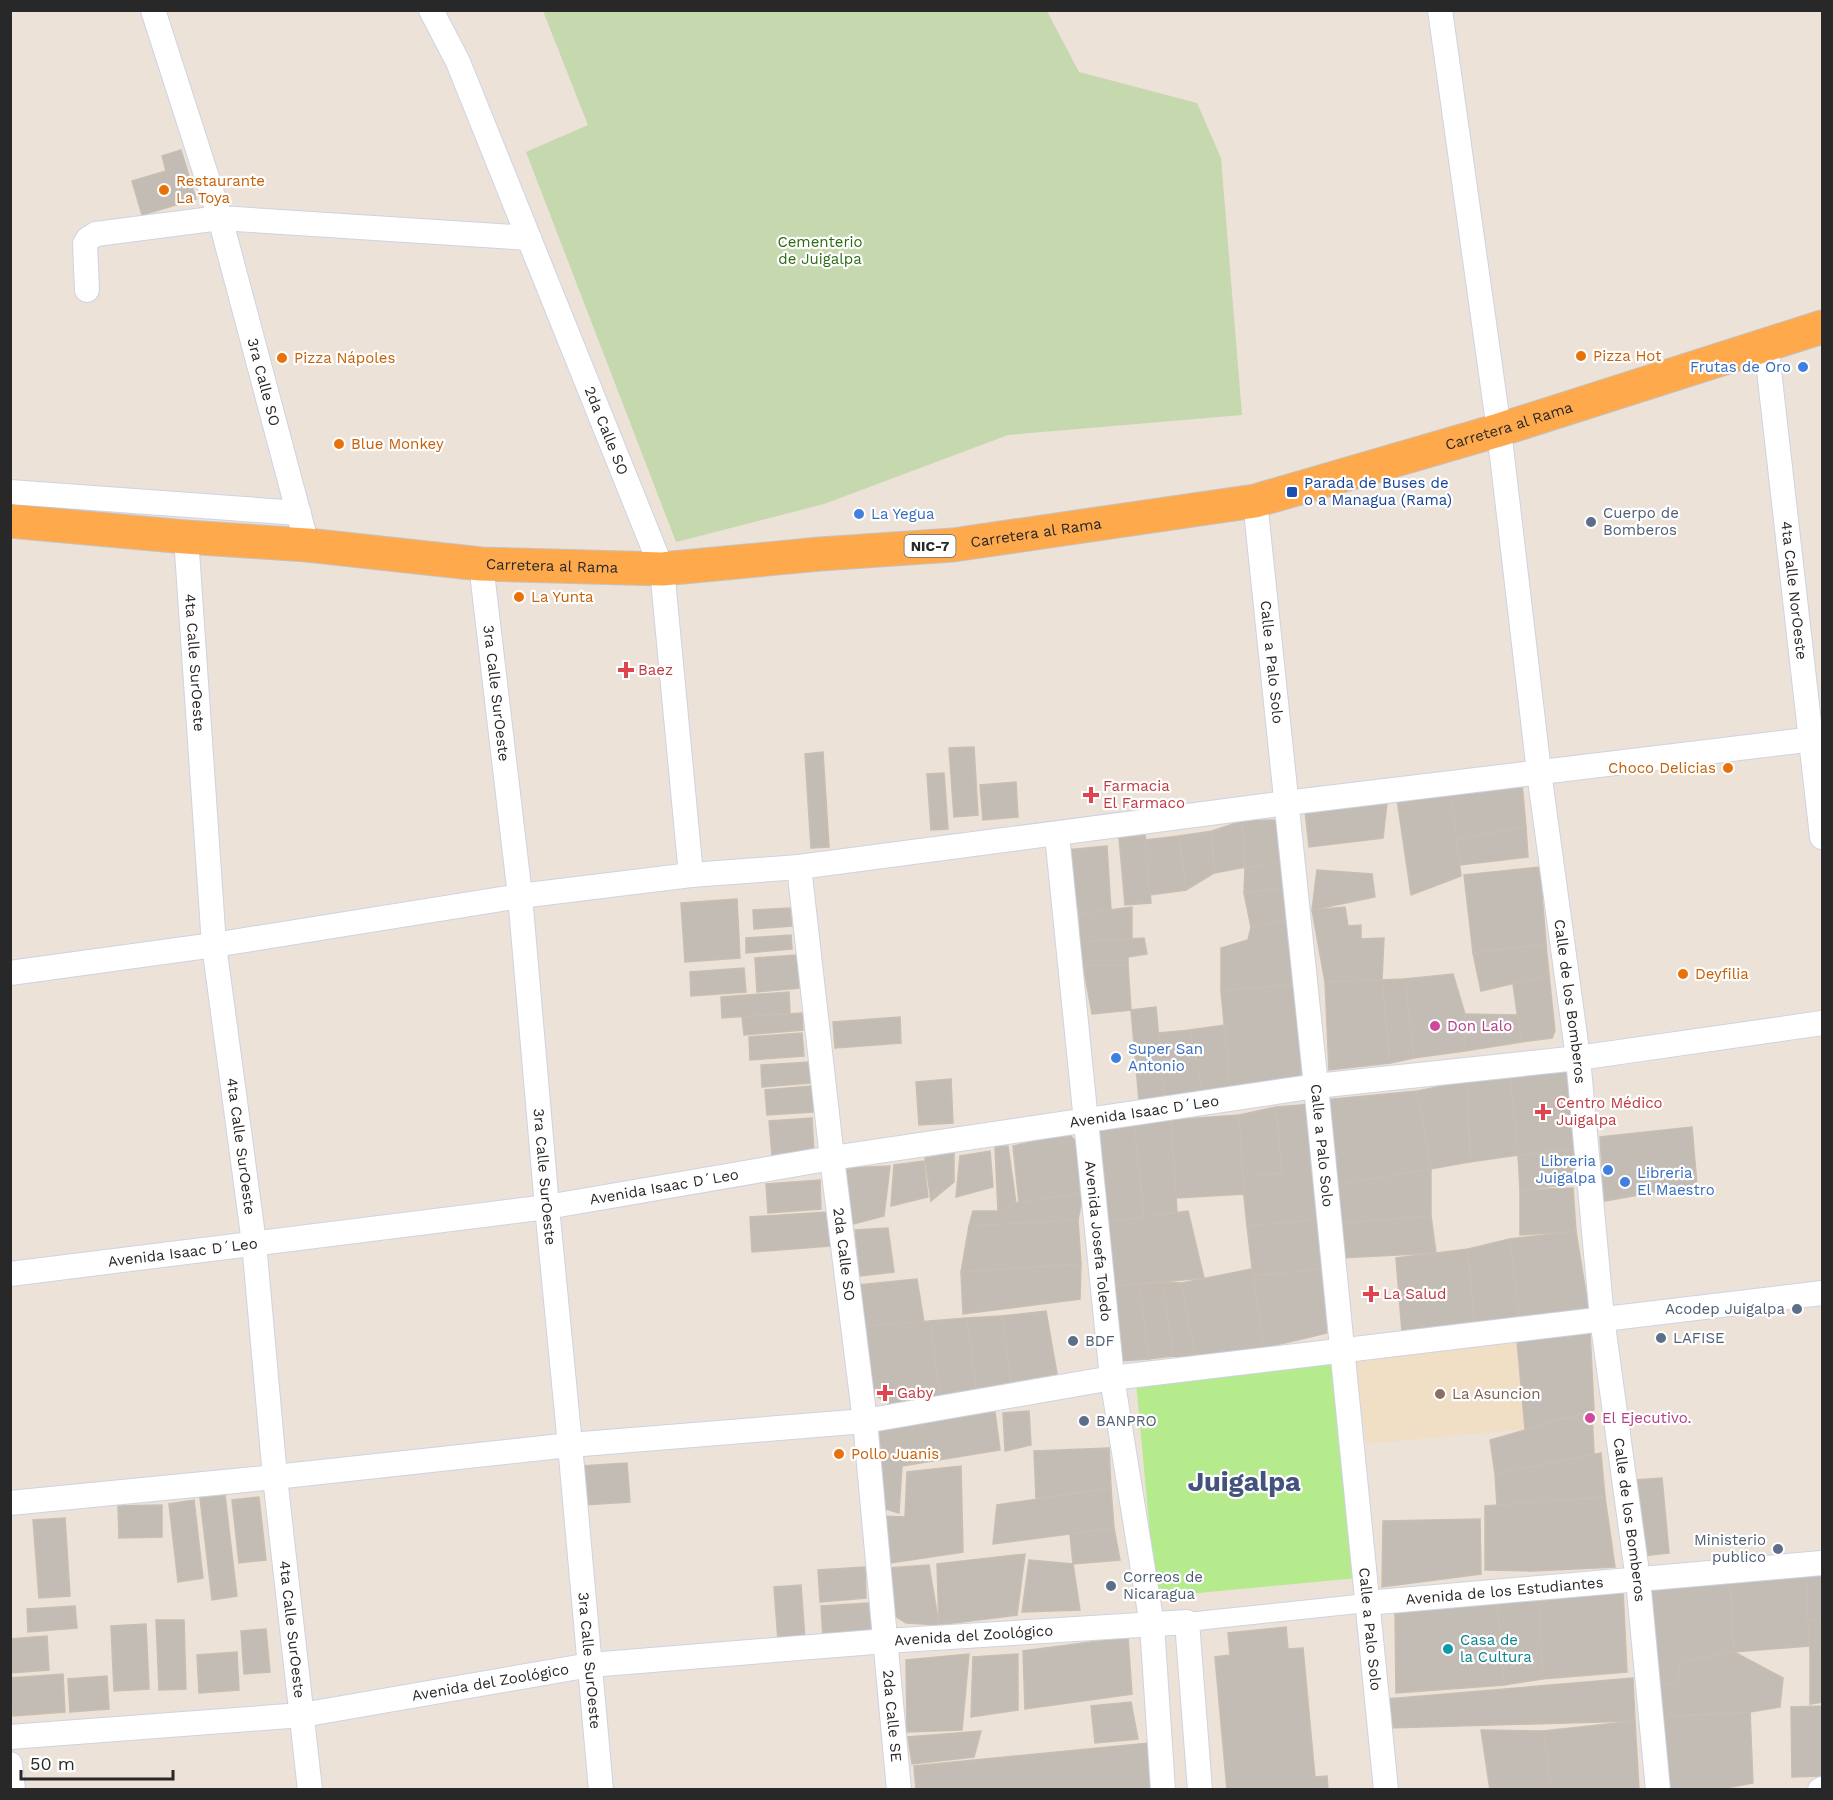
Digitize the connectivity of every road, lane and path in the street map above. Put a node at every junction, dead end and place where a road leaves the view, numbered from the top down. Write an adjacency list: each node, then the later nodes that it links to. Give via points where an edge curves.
1 (153, 10): 4 (street, 3ra Calle SO)
2 (431, 10): 5 (street, 2da Calle SO, via 458,62)
3 (1440, 10): 9 (street, Calle de los Bomberos)
4 (220, 218): 5 (street); 6 (street, via 96,234 86,244); 12 (street, 3ra Calle SO)
5 (529, 238): 16 (street, 2da Calle SO)
6 (87, 290)
7 (1822, 327): 8 (highway, Carretera al Rama / NIC-7)
8 (1766, 344): 9 (highway, Carretera al Rama / NIC-7); 17 (street, 4ta Calle NorOeste)
9 (1499, 430): 10 (highway, Carretera al Rama / NIC-7); 18 (street, Calle de los Bomberos)
10 (1255, 501): 16 (highway, Carretera al Rama / NIC-7, via 953,545); 19 (street, Calle a Palo Solo)
11 (11, 511): 12 (street); 13 (highway, Carretera al Rama / NIC-7)
12 (298, 513): 14 (street, 3ra Calle SO)
13 (186, 537): 14 (highway, Carretera al Rama / NIC-7); 25 (street, 4ta Calle SurOeste)
14 (307, 545): 15 (highway, Carretera al Rama / NIC-7)
15 (481, 564): 16 (highway, Carretera al Rama / NIC-7); 24 (street, 3ra Calle SurOeste)
16 (662, 569): 23 (street, 2da Calle SO)
17 (1817, 739): 18 (street); 21 (street, 4ta Calle NorOeste)
18 (1539, 772): 19 (street); 28 (street, Calle de los Bomberos)
19 (1286, 803): 20 (street); 29 (street, Calle a Palo Solo)
20 (1057, 835): 22 (street); 30 (street, Avenida Josefa Toledo)
21 (1822, 837)
22 (799, 867): 23 (street); 31 (street, 2da Calle SO)
23 (691, 875): 24 (street)
24 (520, 896): 25 (street); 32 (street, 3ra Calle SurOeste)
25 (214, 945): 26 (street); 33 (street, 4ta Calle SurOeste)
26 (10, 973)
27 (1822, 1023): 28 (street, Avenida Isaac D´Leo)
28 (1578, 1058): 29 (street, Avenida Isaac D´Leo); 36 (street, Calle de los Bomberos)
29 (1316, 1086): 30 (street, Avenida Isaac D´Leo); 37 (street, Calle a Palo Solo)
30 (1086, 1119): 31 (street, Avenida Isaac D´Leo); 38 (street, Avenida Josefa Toledo)
31 (832, 1158): 32 (street, Avenida Isaac D´Leo); 39 (street, 2da Calle SO)
32 (547, 1207): 33 (street, Avenida Isaac D´Leo); 40 (street, 3ra Calle SurOeste)
33 (254, 1243): 34 (street, Avenida Isaac D´Leo); 41 (street, 4ta Calle SurOeste)
34 (10, 1274)
35 (1822, 1293): 36 (street)
36 (1602, 1318): 37 (street); 44 (street, Calle de los Bomberos)
37 (1342, 1351): 38 (street); 45 (street, Calle a Palo Solo)
38 (1112, 1378): 39 (street); 47 (street, Avenida Josefa Toledo)
39 (865, 1421): 40 (street); 48 (street, 2da Calle SO)
40 (570, 1445): 41 (street); 49 (street, 3ra Calle SurOeste)
41 (275, 1477): 42 (street); 50 (street, 4ta Calle SurOeste)
42 (10, 1503)
43 (1822, 1563): 44 (street, Avenida de los Estudiantes)
44 (1638, 1580): 45 (street, Avenida de los Estudiantes); 60 (street, Calle de los Bomberos)
45 (1367, 1603): 46 (street, Avenida de los Estudiantes); 59 (street, Calle a Palo Solo)
46 (1187, 1622): 47 (street, Avenida del Zoológico); 58 (street)
47 (1152, 1625): 48 (street, Avenida del Zoológico); 57 (street, Avenida Josefa Toledo)
48 (886, 1641): 49 (street, Avenida del Zoológico); 56 (street, 2da Calle SE)
49 (590, 1665): 50 (street, Avenida del Zoológico); 55 (street, 3ra Calle SurOeste)
50 (302, 1715): 51 (street, Avenida del Zoológico); 54 (street, 4ta Calle SurOeste)
51 (10, 1737)
52 (10, 1764): 53 (street)
53 (13, 1790)
54 (310, 1790)
55 (601, 1790)
56 (899, 1790)
57 (1163, 1790)
58 (1200, 1790)
59 (1386, 1790)
60 (1659, 1790)

